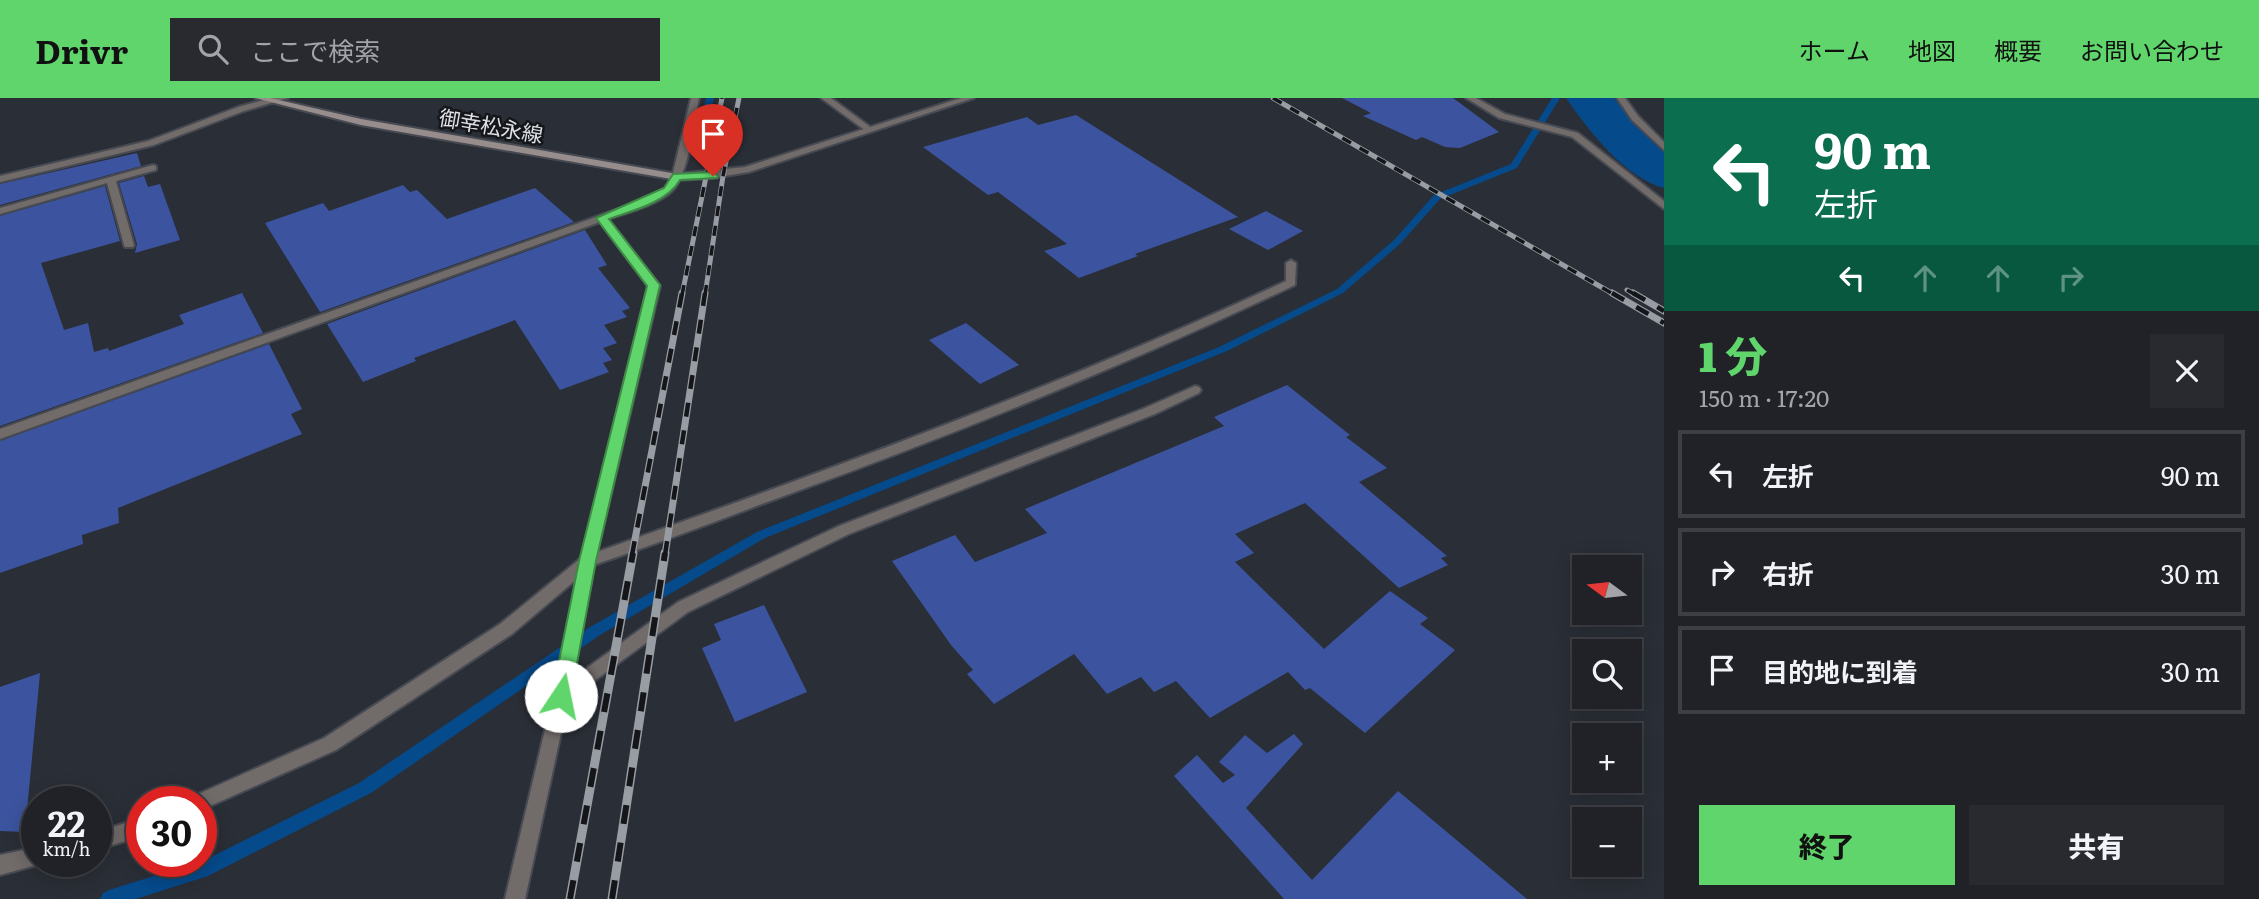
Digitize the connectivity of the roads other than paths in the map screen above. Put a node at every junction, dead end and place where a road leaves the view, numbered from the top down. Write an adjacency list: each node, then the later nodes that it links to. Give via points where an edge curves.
1 (284, 98): 7 (street)
2 (695, 98): 11 (street)
3 (825, 98): 8 (street)
4 (970, 98): 8 (street)
5 (1470, 98): 14 (street, via 1502,117 1575,135)
6 (1621, 98): 9 (street)
7 (262, 99): 11 (main road, 御幸松永線, via 361,122); 12 (street, via 174,135)
8 (869, 129): 11 (street, via 746,170)
9 (1664, 147)
10 (153, 168): 13 (street)
11 (677, 177): 16 (street, via 668,190)
12 (0, 179)
13 (111, 179): 15 (street); 17 (street)
14 (1664, 206)
15 (0, 211)
16 (602, 218): 20 (street); 21 (street, via 654,285)
17 (129, 245)
18 (1292, 263): 21 (street, via 1291,283 1188,334 997,413)
19 (1195, 390): 22 (street, via 844,530 682,607)
20 (0, 434)
21 (588, 561): 22 (street); 23 (street, via 506,629 330,744)
22 (562, 690): 26 (street)
23 (217, 794)
24 (21, 860): 25 (street)
25 (0, 865)
26 (515, 899)

